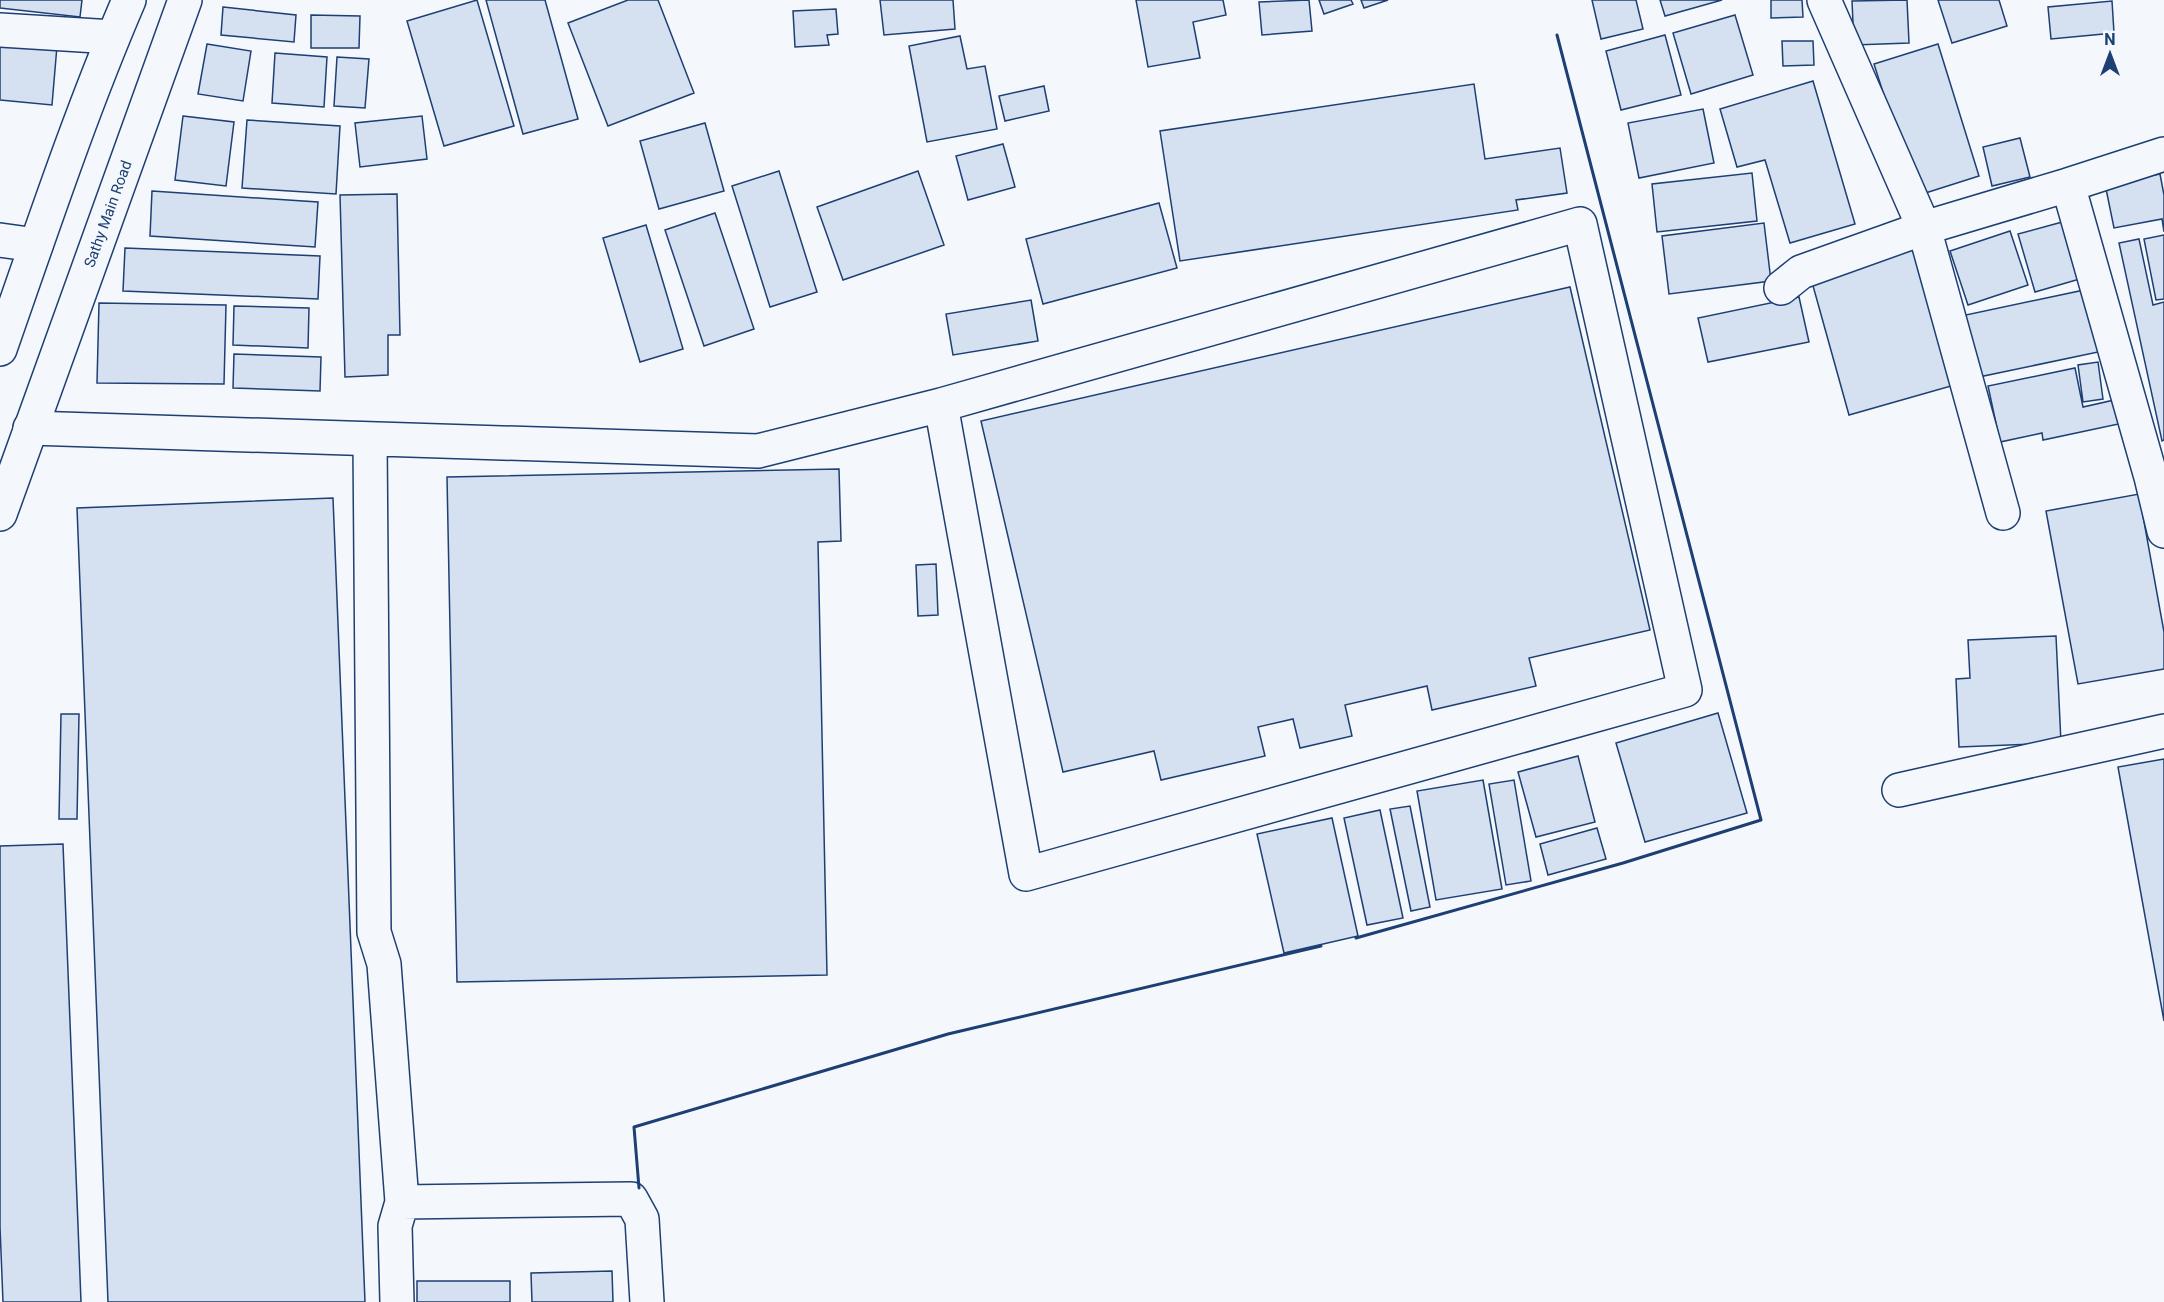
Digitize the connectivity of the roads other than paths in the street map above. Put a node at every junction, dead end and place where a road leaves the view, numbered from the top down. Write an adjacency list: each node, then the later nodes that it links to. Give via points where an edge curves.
1 (129, 0): 5 (main road)
2 (185, 0): 14 (main road, Sathy Main Road)
3 (1824, 0): 8 (main road)
4 (0, 30): 5 (main road)
5 (113, 37): 10 (main road)
6 (2164, 154): 7 (main road)
7 (2068, 185): 8 (main road); 16 (main road)
8 (1924, 228): 11 (main road, via 1801,272); 18 (main road)
9 (0, 240): 10 (main road)
10 (36, 244): 12 (main road)
11 (1781, 288)
12 (0, 349)
13 (941, 405): 13 (main road, via 1580,224 1685,690 1026,874); 15 (main road, via 758,451)
14 (30, 428): 15 (main road); 17 (main road, Sathy Main Road)
15 (370, 439): 22 (main road, via 374,933 384,964)
16 (2157, 475): 19 (main road)
17 (3, 504)
18 (2004, 513)
19 (2164, 531)
20 (2164, 730): 21 (main road)
21 (1899, 790)
22 (402, 1202): 23 (main road, via 395,1226); 24 (main road, via 632,1199 642,1219)
23 (397, 1302)
24 (647, 1302)

